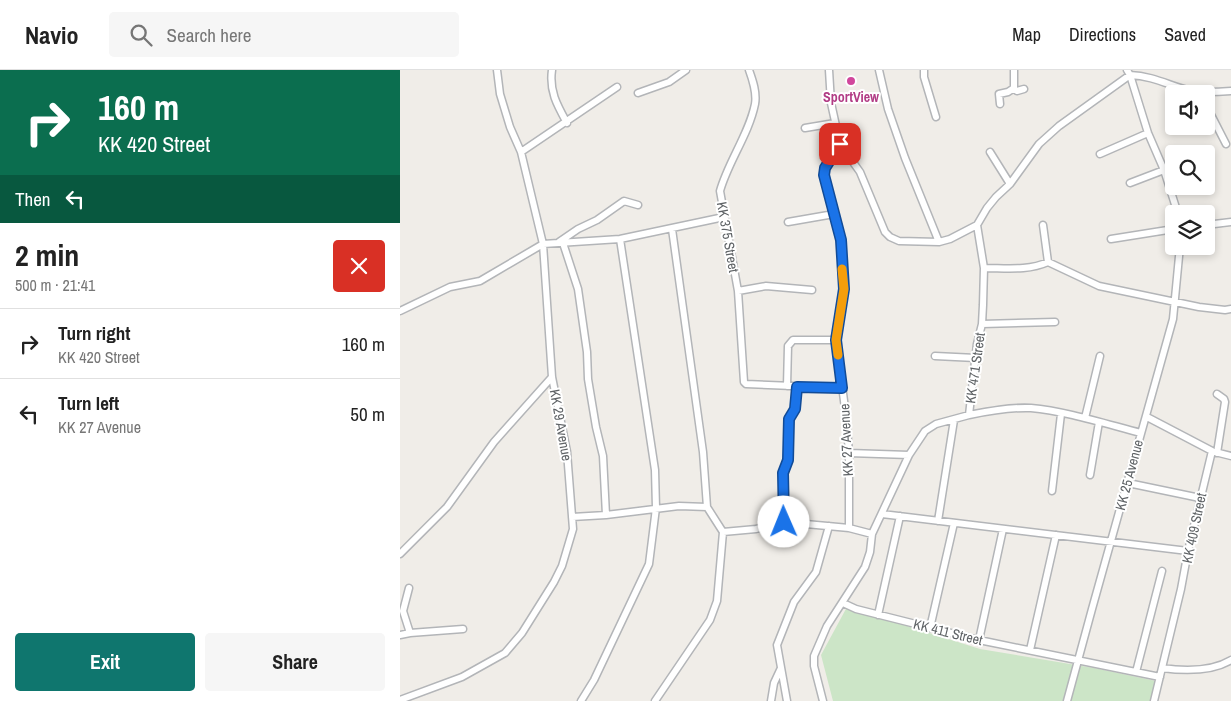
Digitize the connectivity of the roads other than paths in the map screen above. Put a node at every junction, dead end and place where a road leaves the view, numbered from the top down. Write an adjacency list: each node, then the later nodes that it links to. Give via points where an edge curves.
1 (497, 70): 26 (street, KK 29 Avenue, via 500,94)
2 (552, 70): 19 (street, via 555,102)
3 (686, 70): 16 (street, via 670,82)
4 (750, 70): 35 (street, KK 375 Street, via 756,104 723,178 720,191)
5 (829, 70): 20 (street)
6 (879, 70): 45 (street, via 905,158)
7 (924, 70): 18 (street)
8 (1014, 70): 12 (street)
9 (1128, 73): 10 (street); 23 (street); 31 (street, via 1039,144)
10 (1175, 85)
11 (617, 87): 19 (street)
12 (1014, 89): 13 (street); 17 (street, via 999,94)
13 (1024, 89)
14 (1231, 91): 15 (street)
15 (1215, 92)
16 (638, 93)
17 (1000, 104)
18 (936, 117)
19 (567, 123): 26 (street)
20 (835, 123): 22 (street); 24 (street)
21 (1215, 123): 25 (street)
22 (805, 128)
23 (1148, 134): 28 (street); 29 (street)
24 (840, 144): 34 (street, KK 27 Avenue, via 824,175); 45 (street, via 860,172 890,237)
25 (1226, 144)
26 (521, 152): 47 (street, KK 29 Avenue)
27 (990, 152): 31 (street)
28 (1100, 154)
29 (1164, 170): 30 (street); 33 (street)
30 (1130, 183)
31 (1010, 184): 39 (street, via 996,197)
32 (638, 205): 46 (street, via 624,201)
33 (1175, 205)
34 (834, 214): 36 (street); 58 (street, KK 27 Avenue, via 841,240 844,289)
35 (724, 217): 41 (street); 52 (street, KK 375 Street)
36 (788, 222)
37 (1231, 222): 38 (street)
38 (1215, 224)
39 (977, 225): 45 (street); 50 (street, KK 471 Street)
40 (1043, 226): 49 (street)
41 (672, 229): 43 (street); 82 (street)
42 (1165, 230): 44 (street)
43 (620, 239): 46 (street); 83 (street, via 655,470)
44 (1111, 239)
45 (939, 242)
46 (560, 243): 47 (street); 85 (street, via 578,289 588,379 603,456)
47 (543, 244): 55 (street, via 480,281 450,287); 62 (street, KK 29 Avenue)
48 (1179, 255): 53 (street, KK 25 Avenue)
49 (1048, 262): 50 (street, via 1038,267); 53 (street, via 1099,286)
50 (984, 268): 57 (street, KK 471 Street)
51 (812, 290): 52 (street, via 766,286)
52 (738, 291): 63 (street, KK 375 Street, via 744,382)
53 (1176, 303): 54 (street); 69 (street, KK 25 Avenue)
54 (1231, 309)
55 (400, 311)
56 (1055, 322): 57 (street)
57 (982, 324): 61 (street, KK 471 Street)
58 (836, 340): 63 (street, via 790,342); 65 (street, KK 27 Avenue)
59 (935, 356): 61 (street)
60 (1100, 356): 70 (street)
61 (976, 358): 68 (street, KK 471 Street)
62 (552, 377): 87 (street, KK 29 Avenue, via 567,452); 99 (street, via 494,442 447,507)
63 (787, 386): 64 (street)
64 (797, 387): 65 (street); 89 (street, via 795,409 789,419 788,460 783,473)
65 (842, 388): 75 (street, KK 27 Avenue)
66 (1217, 394): 74 (street, KK 409 Street, via 1225,402)
67 (1061, 414): 68 (street, via 1031,408); 70 (street); 80 (street)
68 (969, 415): 71 (street, KK 471 Street)
69 (1146, 417): 73 (street, KK 25 Avenue); 74 (street)
70 (1085, 418): 72 (street)
71 (954, 420): 76 (street, KK 471 Street, via 936,424 925,431); 88 (street)
72 (1099, 422): 73 (street); 78 (street)
73 (1141, 433): 79 (street, KK 25 Avenue)
74 (1214, 452): 77 (street); 81 (street, KK 409 Street)
75 (848, 453): 76 (street); 92 (street, KK 27 Avenue)
76 (909, 455): 84 (street, KK 471 Street)
77 (1231, 456)
78 (1090, 474)
79 (1128, 483): 81 (street); 97 (street, KK 25 Avenue)
80 (1052, 490)
81 (1200, 498): 98 (street, KK 409 Street)
82 (707, 507): 83 (street); 94 (street)
83 (656, 508): 85 (street); 117 (street, via 649,564)
84 (882, 514): 86 (street); 95 (street, KK 471 Street)
85 (606, 515): 87 (street)
86 (900, 516): 88 (street); 103 (street)
87 (572, 517): 116 (street, KK 29 Avenue, via 573,529 558,574 522,633 505,653 462,677)
88 (938, 521): 90 (street)
89 (784, 522): 91 (street); 94 (street)
90 (954, 523): 93 (street); 104 (street)
91 (829, 526): 92 (street); 112 (street, via 816,572 794,602 777,646)
92 (848, 528): 95 (street)
93 (1003, 529): 96 (street); 108 (street)
94 (723, 532): 118 (street, via 717,601 710,620)
95 (872, 534): 102 (street, KK 471 Street, via 865,567)
96 (1056, 535): 97 (street); 109 (street)
97 (1110, 542): 98 (street); 110 (street, KK 25 Avenue)
98 (1188, 551): 113 (street, KK 409 Street)
99 (400, 554)
100 (1162, 571): 114 (street)
101 (409, 588): 106 (street, via 402,611)
102 (843, 602): 103 (street, KK 411 Street); 121 (street, via 814,656)
103 (878, 615): 104 (street, KK 411 Street)
104 (930, 628): 108 (street, KK 411 Street)
105 (463, 629): 106 (street)
106 (410, 633): 107 (street)
107 (400, 634)
108 (979, 640): 109 (street, KK 411 Street)
109 (1030, 650): 110 (street, KK 411 Street)
110 (1078, 660): 114 (street, KK 411 Street); 122 (street, KK 25 Avenue)
111 (1231, 660): 113 (street, via 1223,665 1181,671)
112 (781, 667): 119 (street); 120 (street)
113 (1162, 668): 115 (street, KK 409 Street)
114 (1136, 672): 115 (street, KK 411 Street)
115 (1160, 677): 123 (street, KK 409 Street)
116 (400, 700)
117 (581, 701)
118 (655, 701)
119 (771, 701)
120 (787, 701)
121 (823, 701)
122 (1067, 701)
123 (1154, 701)

